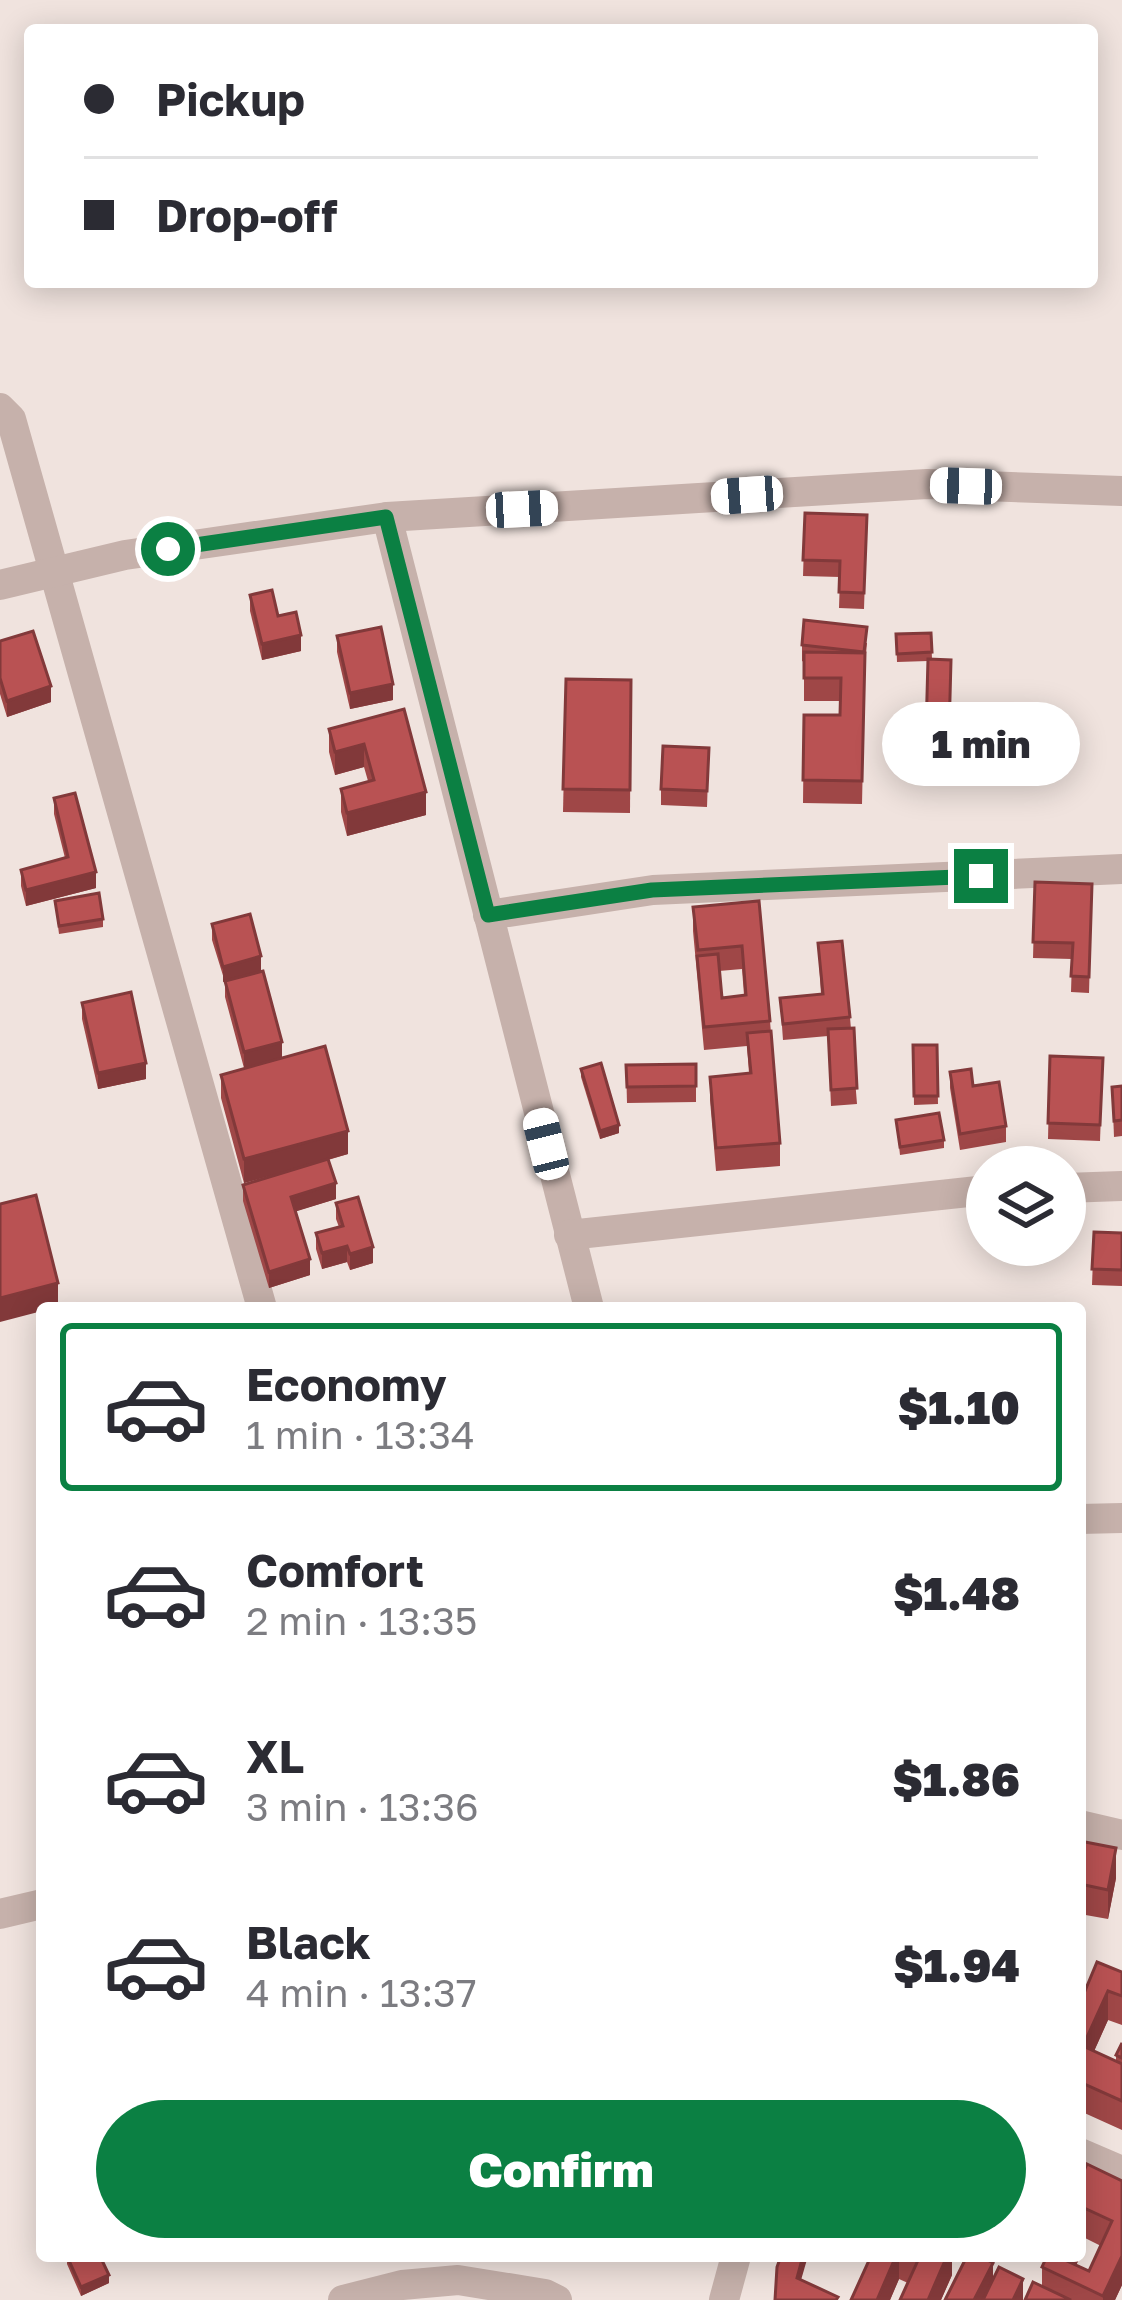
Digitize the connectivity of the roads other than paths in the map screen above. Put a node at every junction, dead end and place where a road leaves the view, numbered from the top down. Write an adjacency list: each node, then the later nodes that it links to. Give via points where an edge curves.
1 (0, 408): 4 (street, via 11,419)
2 (1122, 491): 3 (street, via 927,484)
3 (386, 517): 4 (street); 7 (street)
4 (55, 570): 5 (street); 12 (street)
5 (0, 585)
6 (1122, 869): 7 (street, via 652,890)
7 (488, 915): 11 (street)
8 (1122, 1186): 9 (street)
9 (1086, 1187)
10 (966, 1192): 11 (street)
11 (569, 1235): 13 (street)
12 (260, 1302)
13 (587, 1302)
14 (1122, 1518): 15 (street)
15 (1086, 1520)
16 (1086, 1827): 17 (street)
17 (1122, 1835)
18 (36, 1905): 19 (street)
19 (0, 1914)
20 (1086, 2155): 21 (street)
21 (1122, 2170)
22 (734, 2262): 27 (street)
23 (457, 2268): 24 (street); 26 (street)
24 (404, 2293): 25 (street)
25 (343, 2300)
26 (557, 2300)
27 (724, 2300)

